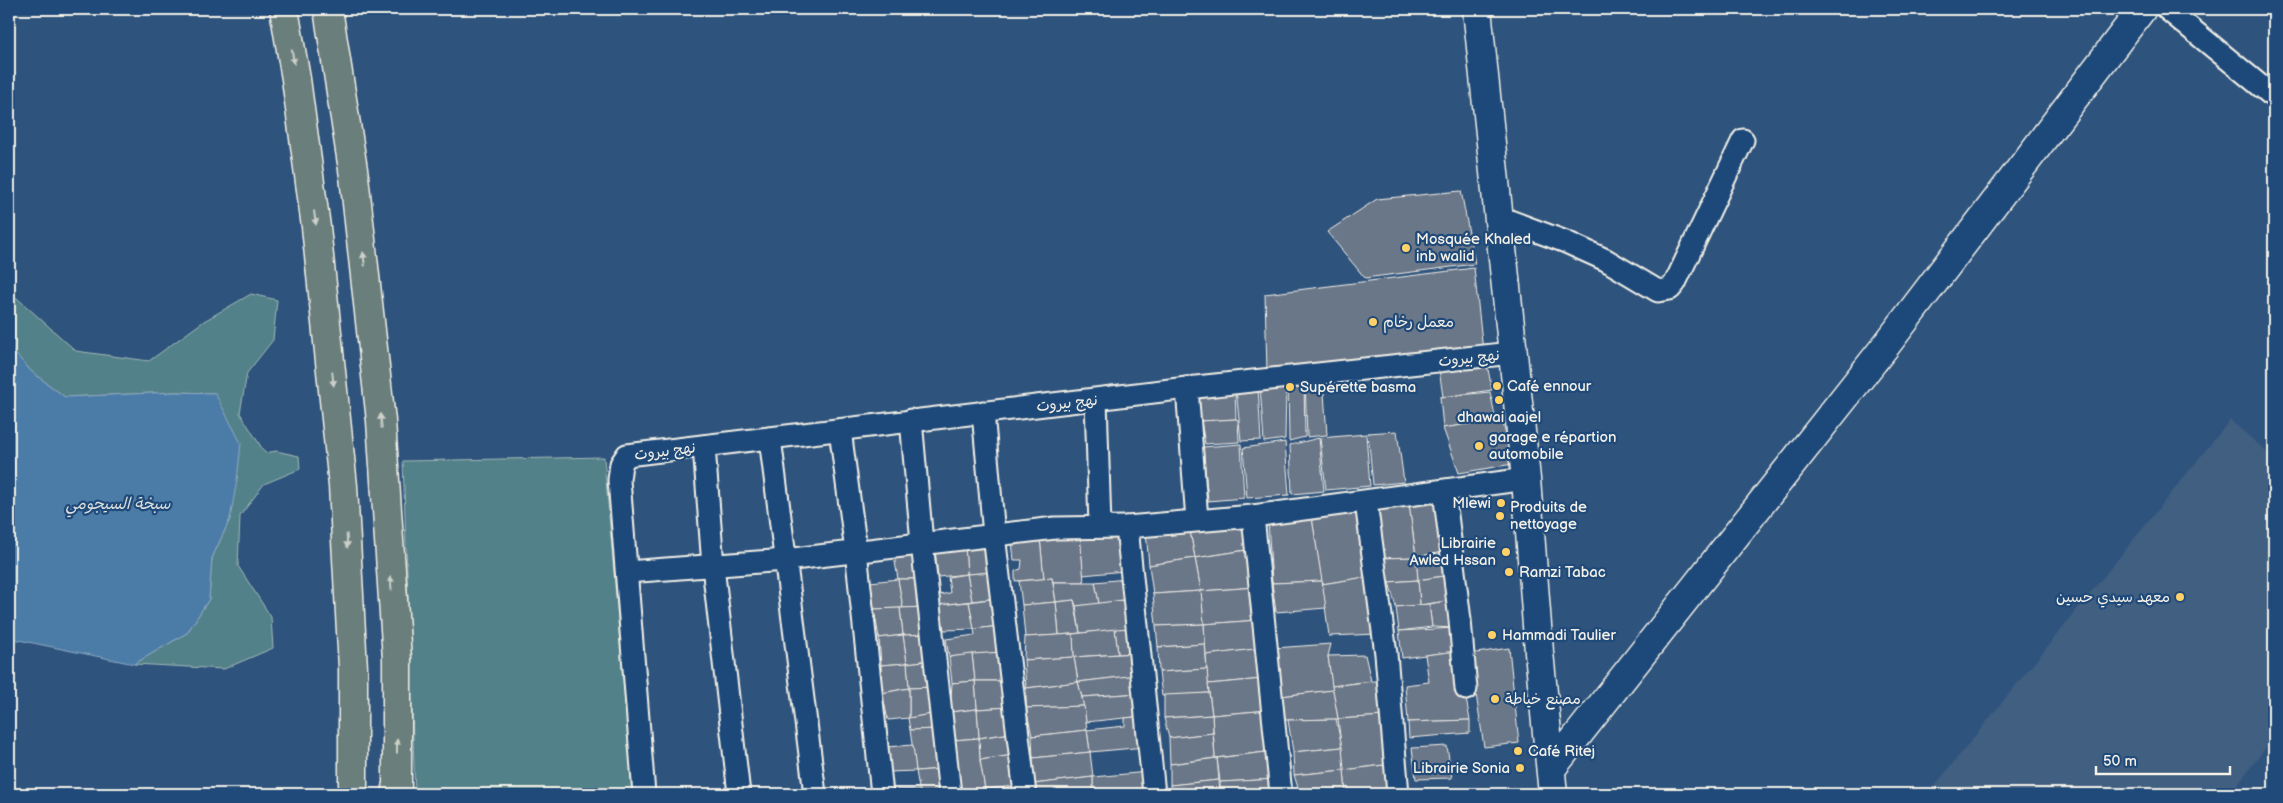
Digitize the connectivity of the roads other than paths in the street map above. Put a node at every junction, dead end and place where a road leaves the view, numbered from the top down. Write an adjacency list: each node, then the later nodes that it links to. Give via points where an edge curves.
1 (284, 9): 32 (highway, one-way to 32, via 316,226 344,486 353,668)
2 (328, 9): 33 (highway, one-way to 2, via 396,659 381,421 356,195)
3 (1477, 9): 8 (street)
4 (2142, 9): 31 (street)
5 (2167, 9): 6 (street)
6 (2274, 97)
7 (1743, 140): 8 (street, via 1675,283 1664,291 1658,291 1590,253)
8 (1499, 217): 9 (street)
9 (1512, 353): 10 (street, نهج بيروت); 17 (street)
10 (1187, 388): 11 (street, نهج بيروت); 21 (street)
11 (1096, 400): 12 (street, نهج بيروت); 22 (street)
12 (983, 412): 13 (street, نهج بيروت); 24 (street)
13 (911, 420): 14 (street, نهج بيروت); 25 (street)
14 (840, 430): 15 (street, نهج بيروت); 26 (street)
15 (770, 438): 16 (street, نهج بيروت); 27 (street)
16 (704, 446): 28 (street); 29 (street, نهج بيروت, via 623,458 619,480)
17 (1526, 479): 18 (street); 31 (street)
18 (1444, 491): 19 (street); 30 (street)
19 (1366, 502): 20 (street); 42 (street, via 1386,654)
20 (1253, 516): 21 (street); 41 (street)
21 (1197, 520): 23 (street)
22 (1100, 526): 23 (street); 24 (street)
23 (1126, 527): 40 (street)
24 (994, 535): 25 (street); 39 (street)
25 (922, 543): 26 (street); 38 (street)
26 (856, 551): 27 (street); 37 (street)
27 (785, 560): 28 (street); 36 (street)
28 (713, 566): 29 (street); 35 (street)
29 (627, 572): 34 (street)
30 (1466, 689)
31 (1551, 787)
32 (353, 794)
33 (397, 794)
34 (644, 794)
35 (739, 794)
36 (815, 794)
37 (882, 794)
38 (950, 794)
39 (1025, 794)
40 (1154, 794)
41 (1281, 794)
42 (1398, 794)

